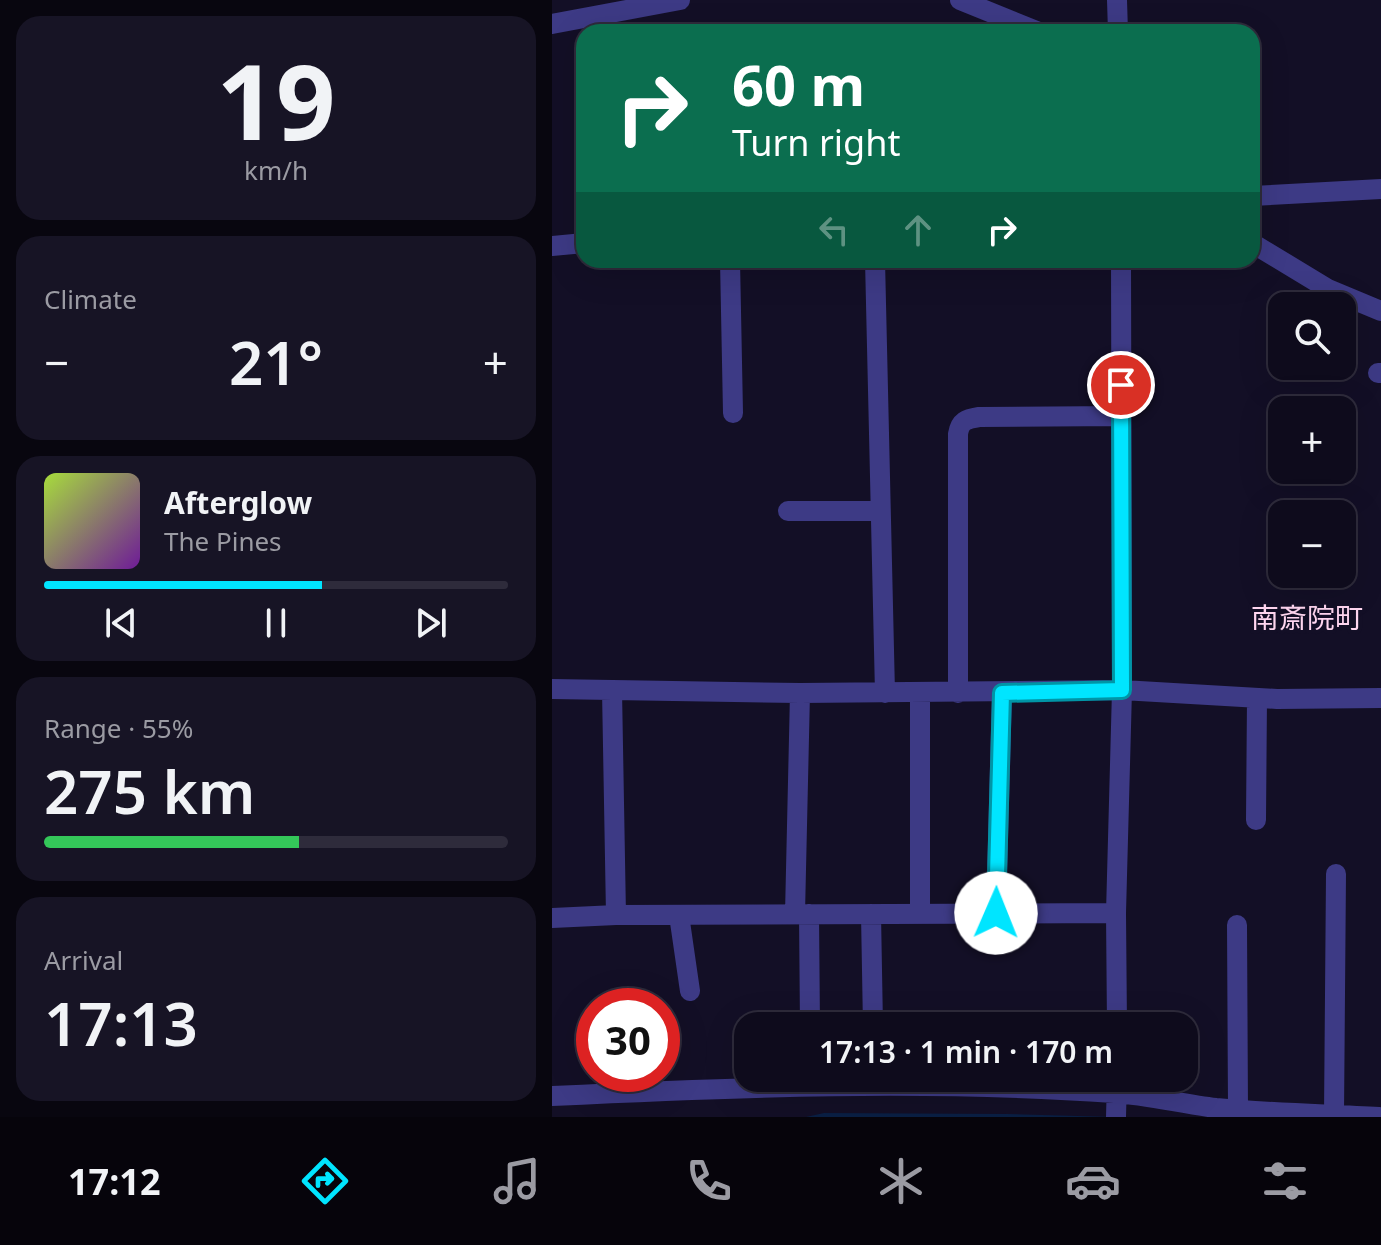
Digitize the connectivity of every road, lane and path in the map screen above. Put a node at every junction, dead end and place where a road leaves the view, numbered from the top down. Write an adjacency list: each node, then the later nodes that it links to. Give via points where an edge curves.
1 (680, 0): 4 (street)
2 (960, 0): 6 (street)
3 (1117, 0): 7 (street)
4 (643, 3): 5 (street)
5 (552, 24)
6 (1019, 24)
7 (1118, 24)
8 (1381, 189): 9 (street)
9 (1260, 196)
10 (576, 244): 11 (street)
11 (552, 246)
12 (1260, 248): 16 (street, via 1328,289)
13 (730, 268): 17 (street)
14 (875, 268): 20 (street)
15 (1121, 268): 18 (street)
16 (1381, 311)
17 (733, 413)
18 (1121, 416): 23 (street); 27 (street, via 979,417 960,425)
19 (788, 511): 20 (street)
20 (880, 511): 25 (street)
21 (552, 689): 22 (street)
22 (612, 690): 24 (street); 38 (street)
23 (1122, 690): 28 (street); 29 (street); 34 (street)
24 (800, 693): 25 (street); 35 (street)
25 (885, 693): 26 (street)
26 (920, 693): 27 (street); 37 (street)
27 (958, 693): 28 (street)
28 (1002, 693): 33 (street)
29 (1257, 698): 30 (street); 31 (street)
30 (1381, 698)
31 (1256, 820)
32 (1336, 874): 51 (street)
33 (996, 913): 34 (street); 37 (street)
34 (1116, 913): 45 (street)
35 (802, 914): 36 (street); 39 (street); 43 (street)
36 (871, 914): 37 (street); 44 (street)
37 (920, 914)
38 (616, 915): 39 (street); 40 (street)
39 (679, 915): 42 (street)
40 (552, 918)
41 (1237, 925): 50 (street)
42 (690, 991)
43 (809, 1012)
44 (873, 1012)
45 (1117, 1012)
46 (734, 1087): 48 (street)
47 (1026, 1092): 49 (street)
48 (552, 1096)
49 (1117, 1098): 50 (street)
50 (1238, 1109): 51 (street)
51 (1334, 1115): 52 (street)
52 (1379, 1117)

